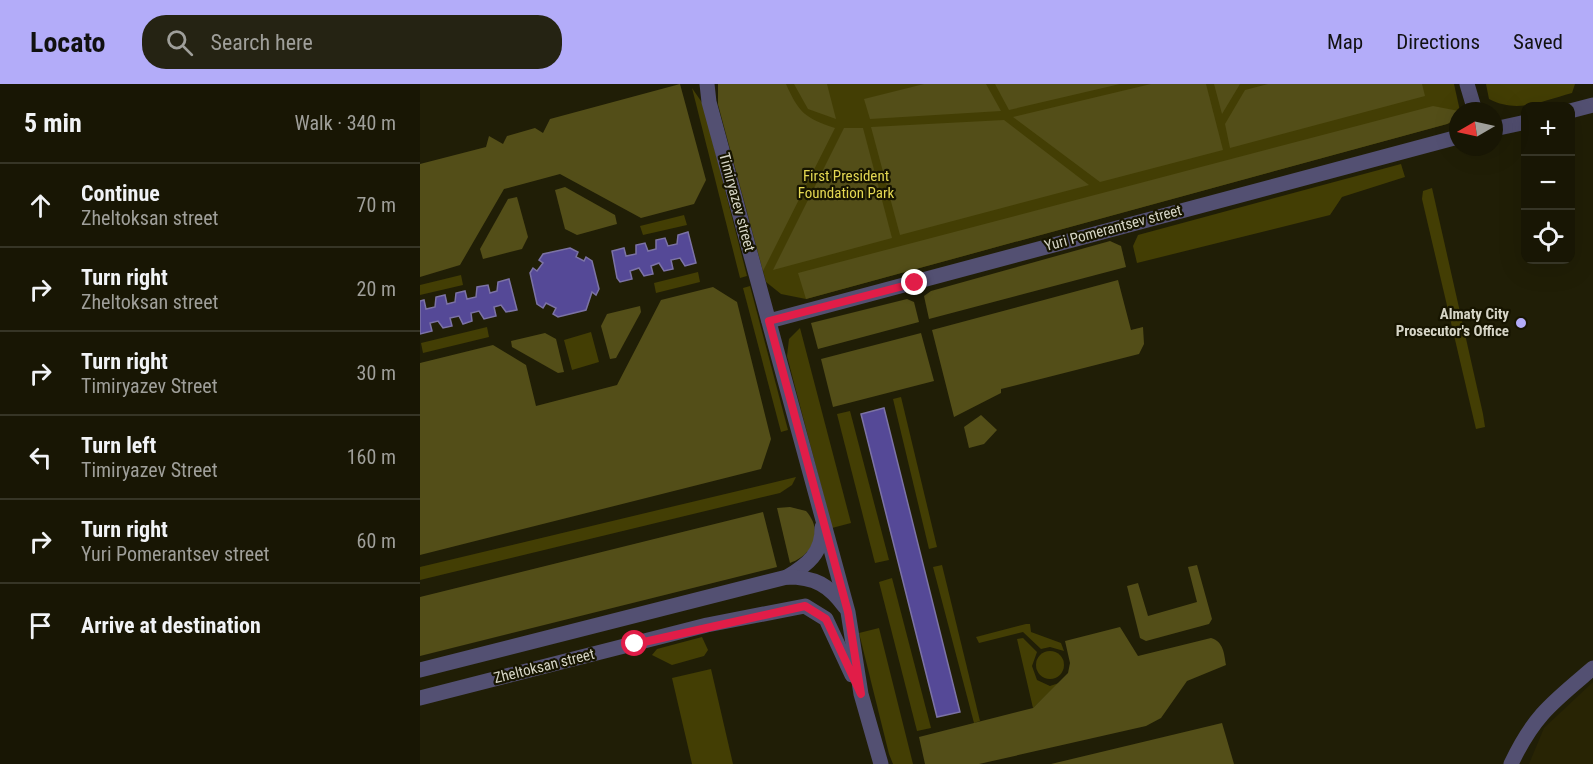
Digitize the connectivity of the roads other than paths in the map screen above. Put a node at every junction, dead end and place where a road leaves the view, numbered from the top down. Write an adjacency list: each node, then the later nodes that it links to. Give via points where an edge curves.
1 (707, 84): 9 (street, Timiryazev street)
2 (1467, 84): 3 (street)
3 (1472, 102)
4 (1593, 105): 5 (street)
5 (1575, 110)
6 (1521, 123): 7 (street)
7 (1503, 127)
8 (1449, 139): 9 (street, Yuri Pomerantsev street)
9 (769, 321): 10 (street)
10 (820, 503): 11 (street, via 819,548 813,558); 12 (street)
11 (787, 578): 12 (street, via 822,582); 14 (street, Zheltoksan street)
12 (848, 612): 15 (street)
13 (1593, 668): 18 (street, via 1543,711 1526,732)
14 (420, 670)
15 (861, 694): 16 (street, Zheltoksan street, via 826,619 805,606 707,626); 17 (street)
16 (420, 698)
17 (881, 764)
18 (1511, 764)

